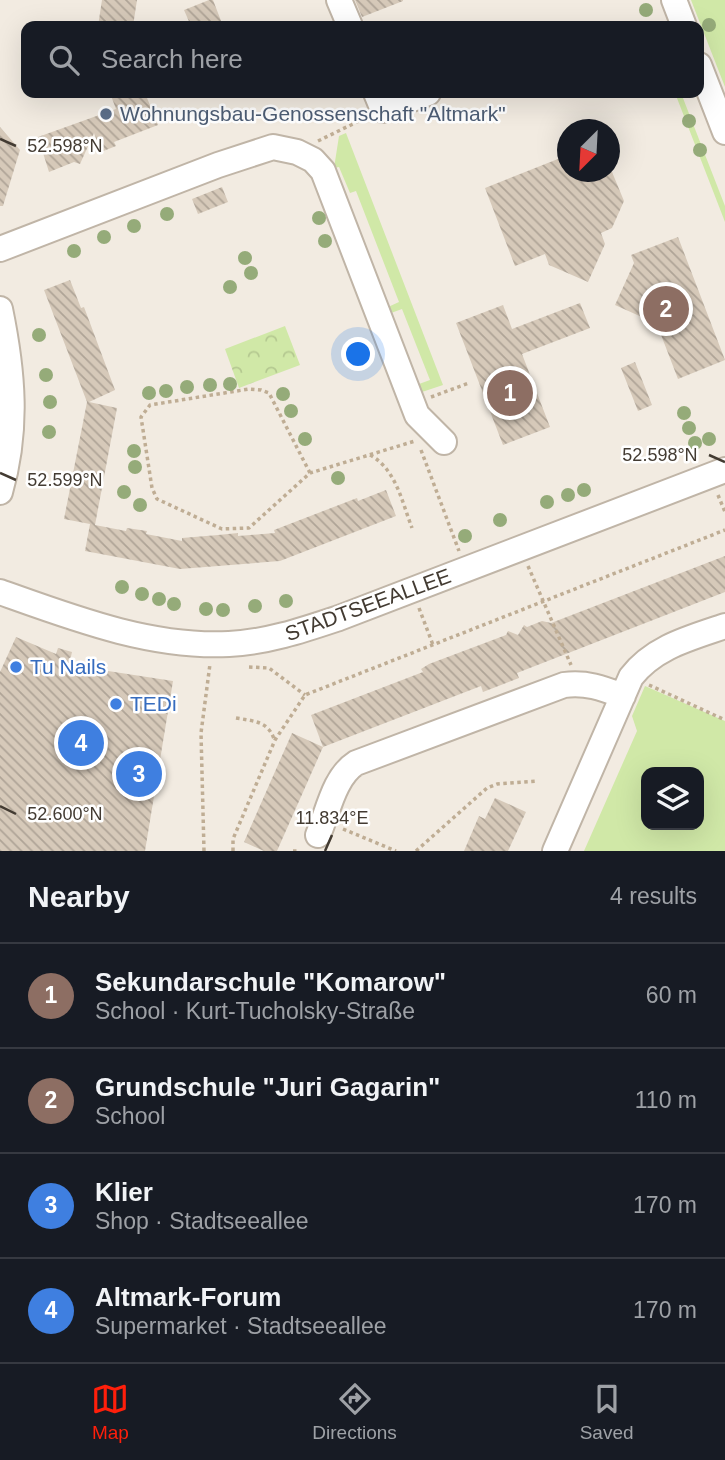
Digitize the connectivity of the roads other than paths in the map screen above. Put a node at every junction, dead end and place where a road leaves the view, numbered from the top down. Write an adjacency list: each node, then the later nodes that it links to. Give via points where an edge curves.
1 (339, 0): 3 (street)
2 (674, 0): 4 (street)
3 (348, 21)
4 (682, 21)
5 (704, 78): 8 (street)
6 (397, 98): 7 (street)
7 (379, 101)
8 (725, 132)
9 (0, 249): 11 (street, via 273,147 297,152 323,171 417,415)
10 (0, 309): 13 (street, via 9,350 13,419)
11 (444, 442)
12 (725, 470): 14 (street, STADTSEEALLEE, via 339,618 247,642 212,644 129,633)
13 (0, 492)
14 (0, 592)
15 (725, 626): 16 (street, via 652,656)
16 (627, 686): 17 (street, via 579,683 547,690 356,763 341,777); 18 (street)
17 (321, 828)
18 (555, 851)

